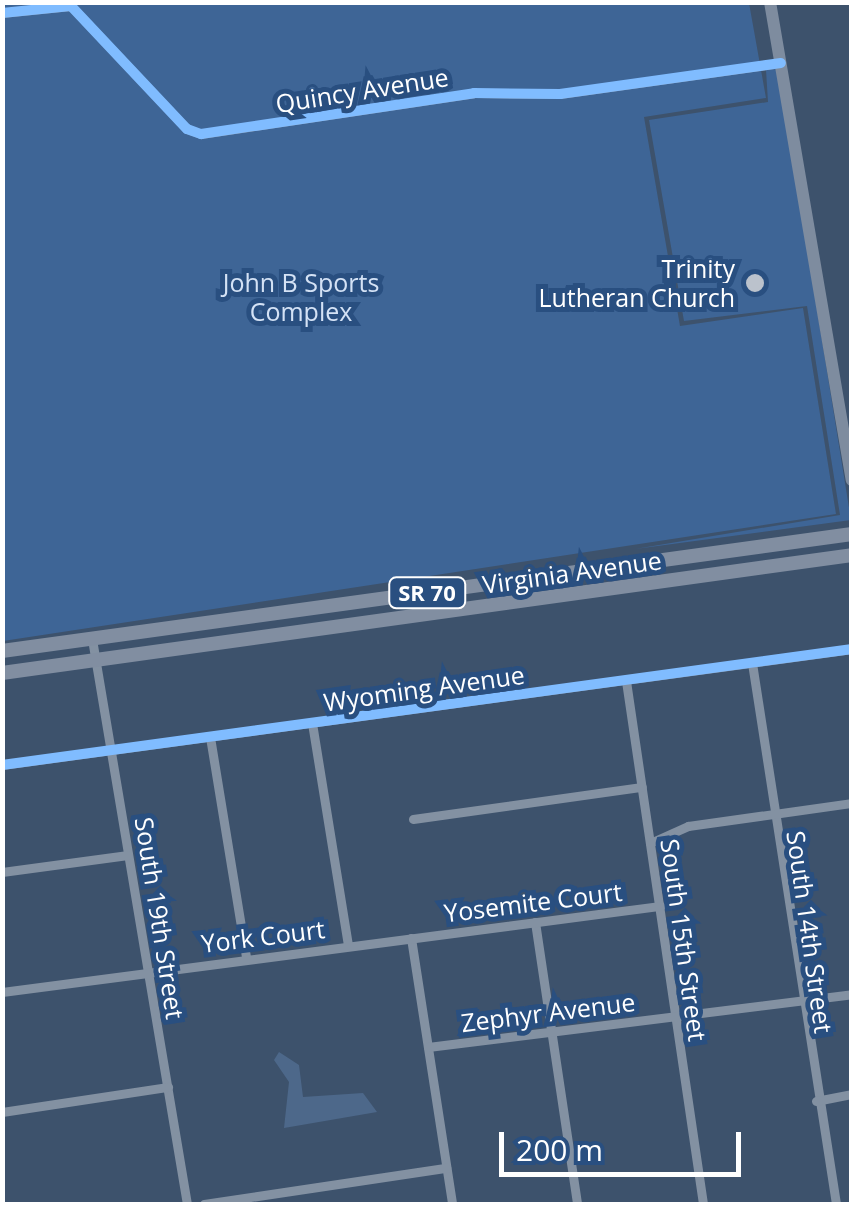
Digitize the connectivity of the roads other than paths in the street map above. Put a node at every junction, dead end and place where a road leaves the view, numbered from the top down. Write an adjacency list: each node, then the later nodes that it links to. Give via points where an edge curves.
1 (770, 2): 3 (street)
2 (2, 13): 3 (street, Quincy Avenue, via 71,6 187,130 201,134 474,93 560,94)
3 (781, 63): 4 (street)
4 (852, 480)
5 (852, 534): 7 (main road, Virginia Avenue / SR 70)
6 (852, 556): 8 (main road, Virginia Avenue / SR 70)
7 (540, 577): 8 (street); 9 (main road, Virginia Avenue / SR 70)
8 (543, 598): 12 (main road, Virginia Avenue / SR 70)
9 (92, 639): 11 (main road, Virginia Avenue / SR 70); 12 (street, South 19th Street)
10 (852, 648): 13 (street, Wyoming Avenue)
11 (2, 652)
12 (98, 660): 14 (main road, Virginia Avenue / SR 70); 18 (street, South 19th Street)
13 (752, 663): 15 (street, Wyoming Avenue); 22 (street, South 14th Street)
14 (2, 673)
15 (626, 681): 16 (street, Wyoming Avenue); 20 (street, South 15th Street)
16 (312, 724): 17 (street, Wyoming Avenue); 30 (street)
17 (210, 737): 18 (street, Wyoming Avenue); 31 (street)
18 (112, 750): 19 (street, Wyoming Avenue); 25 (street, South 19th Street)
19 (2, 765)
20 (642, 787): 23 (street); 24 (street, South 15th Street)
21 (852, 802): 22 (street)
22 (773, 814): 24 (street, via 688,826); 35 (street, South 14th Street)
23 (412, 820)
24 (650, 843): 27 (street, South 15th Street)
25 (128, 855): 26 (street); 32 (street, South 19th Street)
26 (2, 872)
27 (660, 906): 28 (street, Yosemite Court); 36 (street, South 15th Street)
28 (535, 922): 29 (street, Yosemite Court); 37 (street)
29 (411, 938): 30 (street, York Court); 38 (street)
30 (348, 946): 31 (street, York Court)
31 (246, 958): 32 (street, York Court)
32 (148, 971): 33 (street, York Court); 39 (street, South 19th Street)
33 (2, 992)
34 (852, 994): 35 (street, Zephyr Avenue)
35 (800, 1000): 36 (street, Zephyr Avenue); 41 (street, South 14th Street)
36 (675, 1016): 37 (street, Zephyr Avenue); 48 (street, South 15th Street)
37 (552, 1031): 38 (street, Zephyr Avenue); 47 (street)
38 (428, 1047): 43 (street)
39 (168, 1088): 42 (street); 44 (street, South 19th Street)
40 (852, 1094): 41 (street)
41 (816, 1100): 49 (street, South 14th Street)
42 (2, 1112)
43 (446, 1168): 45 (street); 46 (street)
44 (187, 1204)
45 (204, 1204)
46 (452, 1204)
47 (578, 1204)
48 (704, 1204)
49 (836, 1204)

